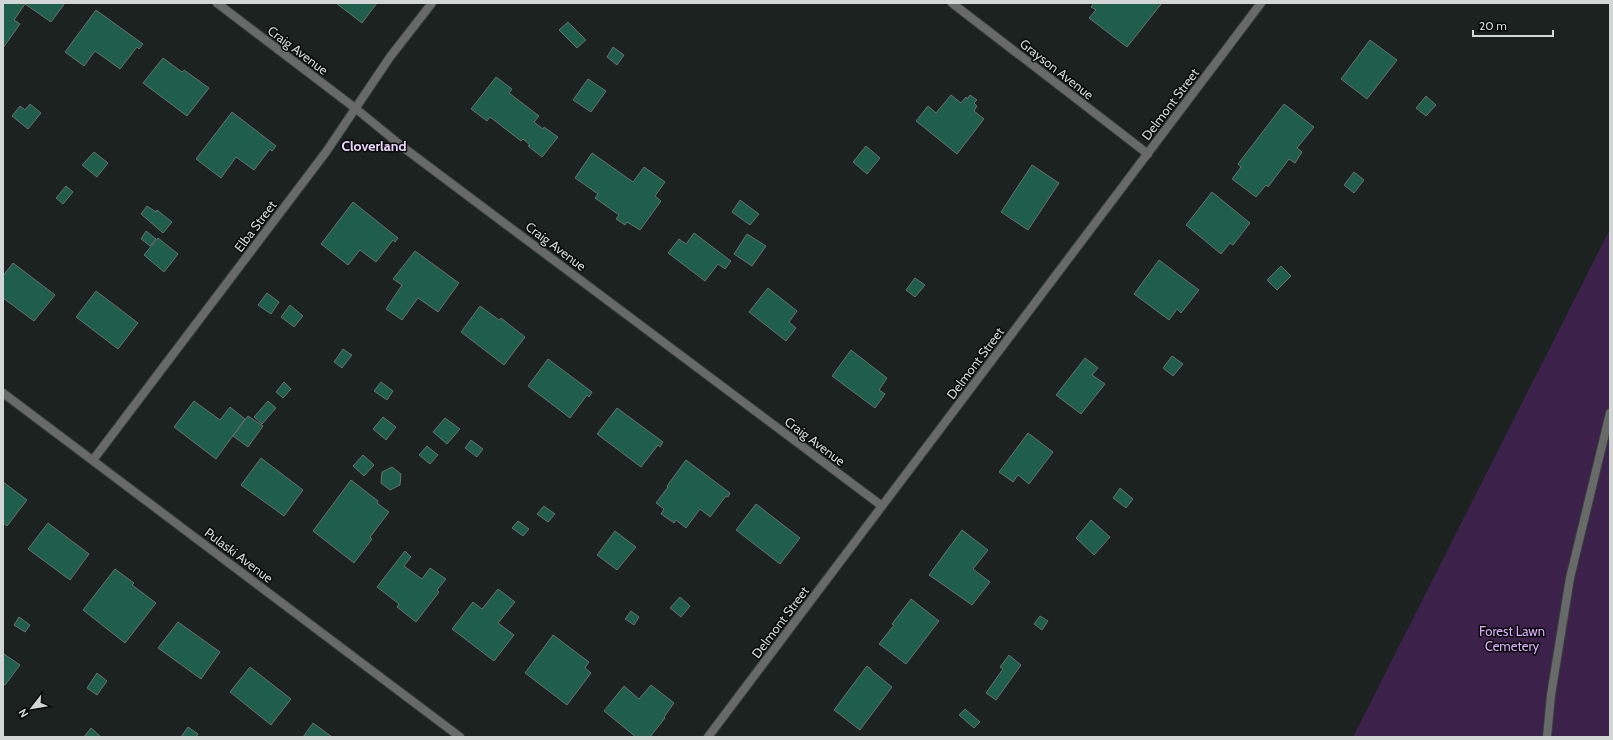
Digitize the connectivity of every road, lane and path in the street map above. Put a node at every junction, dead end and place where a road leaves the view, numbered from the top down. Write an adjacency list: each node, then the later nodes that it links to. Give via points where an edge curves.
1 (217, 3): 5 (street, Craig Avenue)
2 (432, 3): 5 (street, Elba Street)
3 (952, 3): 6 (street, Grayson Avenue)
4 (1261, 3): 6 (street, Delmont Street)
5 (355, 108): 9 (street, Elba Street, via 326,152); 10 (street, Craig Avenue, via 404,148)
6 (1148, 154): 10 (street, Delmont Street)
7 (3, 393): 9 (street, Pulaski Avenue)
8 (1610, 413): 13 (street, via 1570,578 1551,695)
9 (93, 460): 11 (street, Pulaski Avenue)
10 (882, 506): 12 (street, Delmont Street)
11 (460, 737)
12 (708, 737)
13 (1547, 737)

